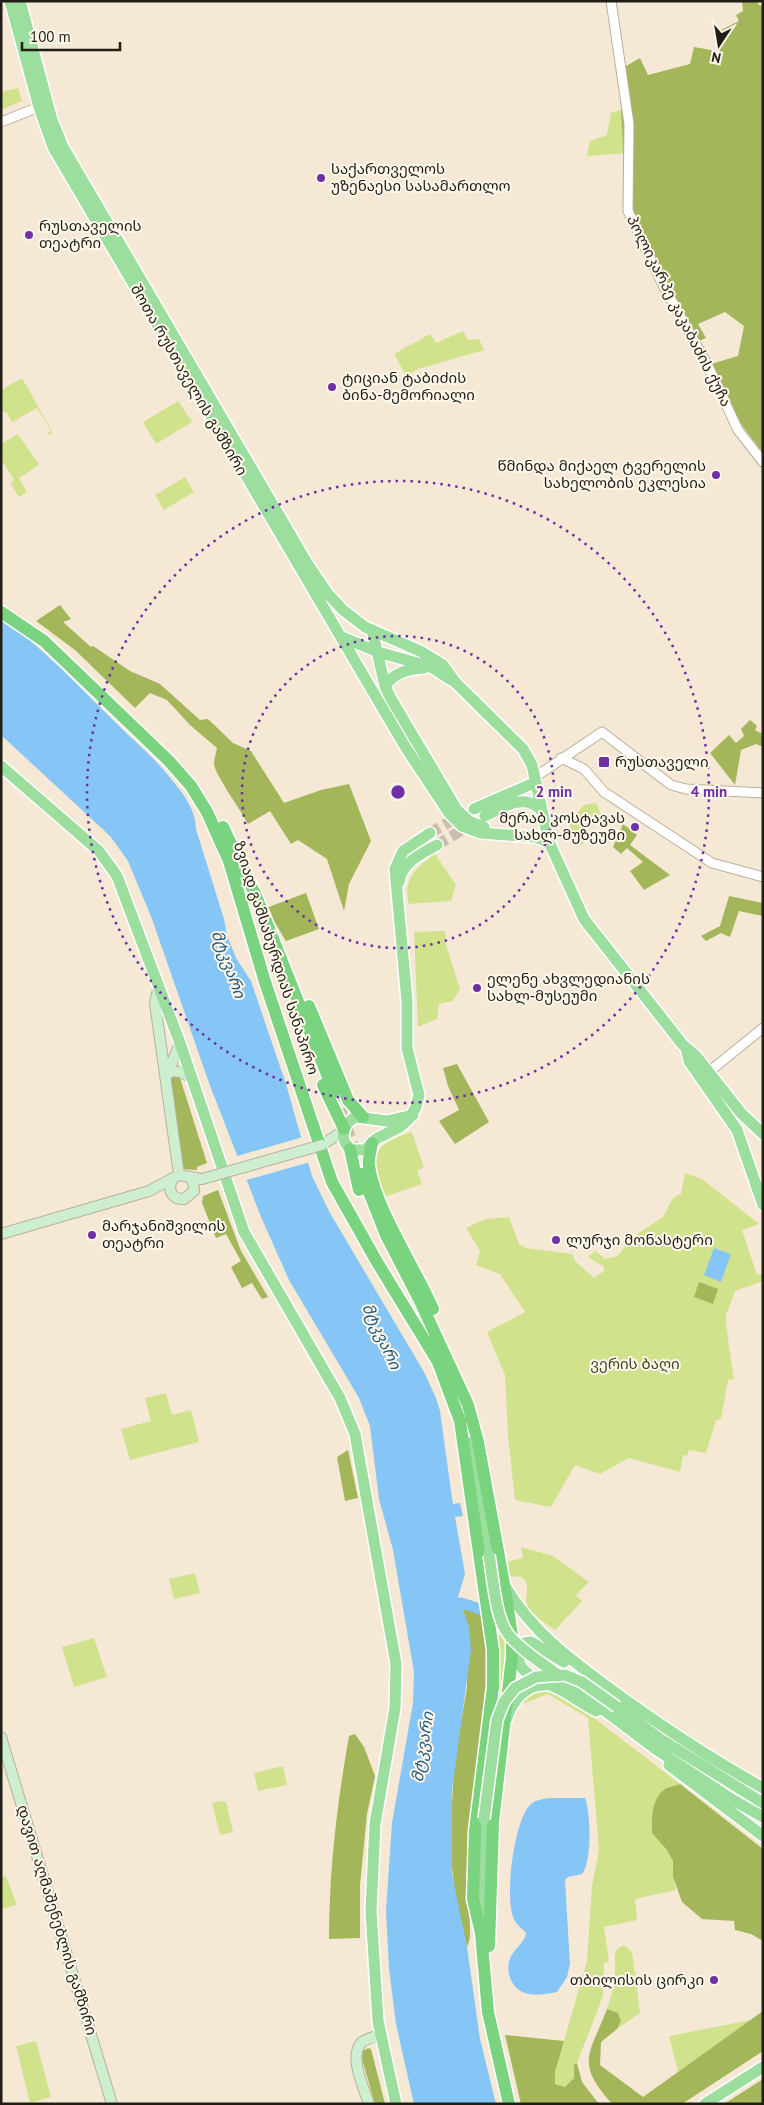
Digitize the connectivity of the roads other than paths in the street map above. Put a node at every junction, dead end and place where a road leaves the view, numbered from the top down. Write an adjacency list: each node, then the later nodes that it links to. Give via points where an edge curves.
1 (10, 1): 4 (main road, შოთა რუსთაველის გამზირი)
2 (20, 1): 8 (main road, შოთა რუსთაველის გამზირი, via 52,120 63,147 307,563)
3 (611, 1): 6 (street, პოლიკარპე კაკაბაძის ქუჩა, via 629,124 628,211 738,430)
4 (39, 107): 5 (street); 10 (main road, შოთა რუსთაველის გამზირი, via 63,164)
5 (1, 122)
6 (763, 462)
7 (1, 604): 40 (highway, ზვიად გამსახურდიას სანაპირო, via 28,620 63,649 183,764 212,805 284,947)
8 (343, 610): 10 (main road, via 344,624); 11 (main road, შოთა რუსთაველის გამზირი)
9 (1, 612): 29 (highway, ზვიად გამსახურდიას სანაპირო, via 44,641 179,772 207,812)
10 (333, 624): 12 (main road, შოთა რუსთაველის გამზირი)
11 (372, 630): 13 (main road, შოთა რუსთაველის გამზირი); 14 (main road, via 362,634); 15 (main road)
12 (342, 638): 14 (main road, შოთა რუსთაველის გამზირი); 17 (main road)
13 (398, 641): 16 (main road, via 389,645); 19 (main road, შოთა რუსთაველის გამზირი, via 443,665)
14 (356, 645): 15 (main road, შოთა რუსთაველის გამზირი); 17 (main road)
15 (378, 652): 16 (main road, შოთა რუსთაველის გამზირი); 20 (main road)
16 (393, 656): 18 (main road, შოთა რუსთაველის გამზირი)
17 (352, 658): 28 (main road, via 453,818 474,831 534,836)
18 (431, 668): 19 (main road, შოთა რუსთაველის გამზირი); 20 (main road, via 397,674)
19 (455, 682): 23 (main road, შოთა რუსთაველის გამზირი, via 523,749)
20 (385, 686): 26 (main road, via 457,810 465,818 482,826 526,829 536,828)
21 (561, 758): 23 (street); 24 (street, via 602,732 671,785 686,789); 30 (street, via 584,769 604,792 712,863)
22 (1, 766): 32 (main road, via 99,850 117,876)
23 (535, 779): 25 (main road); 26 (main road, შოთა რუსთაველის გამზირი)
24 (763, 793)
25 (474, 809)
26 (541, 814): 27 (main road, via 532,802 524,800); 28 (main road, შოთა რუსთაველის გამზირი)
27 (485, 816)
28 (549, 842): 35 (main road, შოთა რუსთაველის გამზირი, via 584,919)
29 (229, 861): 40 (highway); 45 (highway, ზვიად გამსახურდიას სანაპირო, via 265,982)
30 (763, 877)
31 (398, 887): 31 (main road, via 395,873 398,858 407,847 429,834 429,841 436,845 408,864); 41 (main road, via 407,1001 406,1048 418,1091)
32 (158, 985): 34 (main road); 37 (main road, via 155,1003)
33 (763, 1028): 38 (street)
34 (180, 1042): 37 (main road); 39 (main road)
35 (686, 1048): 36 (main road); 38 (main road)
36 (697, 1073): 38 (street); 54 (main road, via 737,1130)
37 (167, 1074): 39 (main road, via 181,1072); 50 (main road)
38 (709, 1074): 44 (main road)
39 (192, 1078): 76 (main road, via 244,1232 340,1398 358,1445 397,1674 372,1865 372,1948)
40 (337, 1096): 42 (highway); 43 (highway)
41 (413, 1115): 42 (main road, via 392,1120); 47 (main road, via 400,1127)
42 (365, 1118): 43 (main road, via 352,1119); 47 (main road, via 372,1129)
43 (344, 1130): 46 (main road); 48 (main road)
44 (763, 1134)
45 (319, 1139): 46 (main road); 51 (main road, bridge); 56 (highway, ზვიად გამსახურდიას სანაპირო, via 344,1205)
46 (334, 1141): 48 (main road)
47 (372, 1142): 48 (main road, via 361,1150); 49 (highway)
48 (348, 1148): 49 (highway)
49 (361, 1170): 56 (highway, via 372,1226 423,1325); 58 (highway, via 386,1212 453,1354 478,1442)
50 (175, 1178): 51 (main road); 52 (main road); 53 (main road, via 170,1185)
51 (197, 1181): 53 (main road, via 192,1195 184,1199)
52 (150, 1191): 53 (main road); 55 (main road)
53 (171, 1194)
54 (763, 1205)
55 (1, 1234)
56 (438, 1362): 57 (highway)
57 (460, 1421): 61 (main road, bridge, via 477,1480 499,1609 508,1634); 75 (highway, via 492,1633 493,1687 474,1846 474,1899)
58 (504, 1584): 59 (main road, via 537,1630); 62 (highway, via 512,1650)
59 (588, 1673): 60 (main road, via 535,1643 524,1643 519,1654 523,1669 530,1678); 63 (main road)
60 (550, 1686): 61 (main road); 62 (main road, via 536,1686 520,1695 513,1703)
61 (617, 1721): 65 (main road)
62 (506, 1722): 82 (highway, via 492,1836 489,1938 495,2012)
63 (674, 1734): 66 (main road); 67 (main road)
64 (1, 1737): 78 (main road, დავით აღმაშენებლის გამზირი)
65 (659, 1744): 66 (main road); 68 (main road); 70 (main road); 74 (main road, via 680,1774); 75 (main road, bridge, via 582,1682 565,1675 536,1677 515,1688 500,1708 496,1720 484,1819)
66 (703, 1758): 67 (main road); 68 (main road)
67 (737, 1774): 69 (main road)
68 (736, 1787): 71 (main road)
69 (763, 1788)
70 (733, 1800): 72 (main road); 73 (main road)
71 (763, 1803)
72 (763, 1817)
73 (763, 1826)
74 (763, 1836)
75 (481, 1933): 81 (highway, via 488,2012)
76 (381, 2035): 79 (main road, via 364,2040 357,2054); 80 (main road)
77 (761, 2067): 83 (main road)
78 (112, 2104)
79 (369, 2104)
80 (396, 2104)
81 (509, 2104)
82 (516, 2104)
83 (705, 2104)

